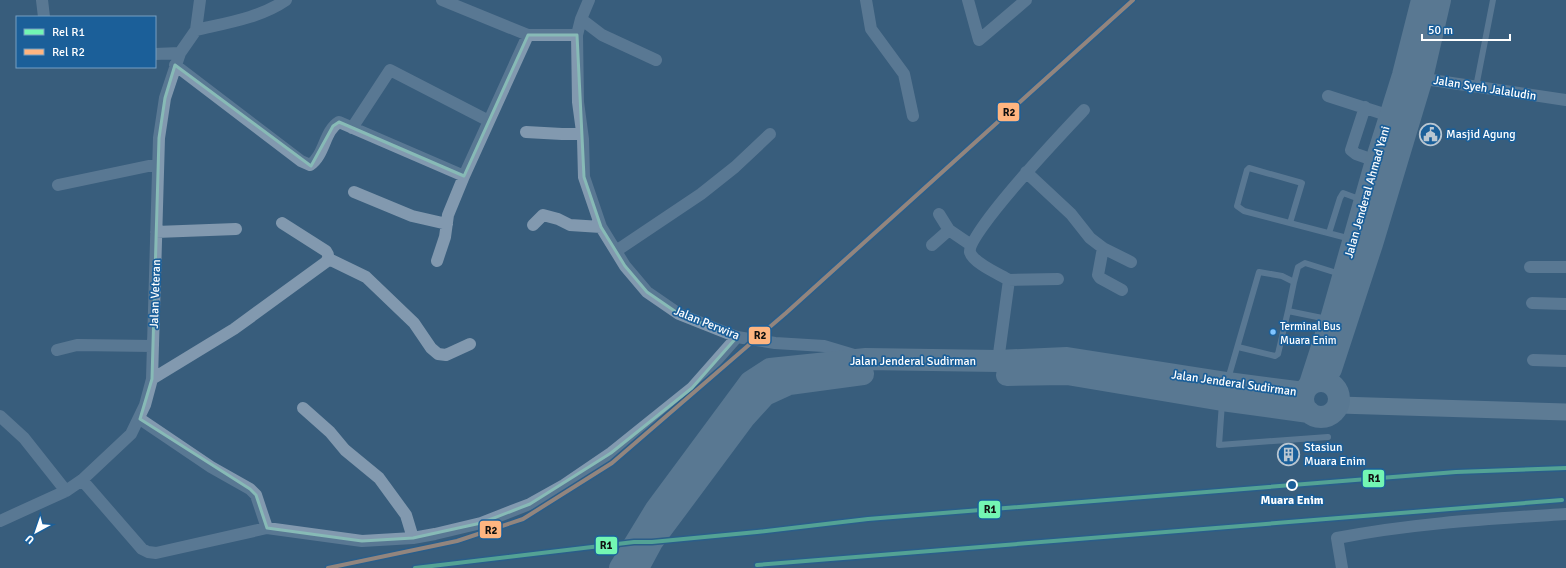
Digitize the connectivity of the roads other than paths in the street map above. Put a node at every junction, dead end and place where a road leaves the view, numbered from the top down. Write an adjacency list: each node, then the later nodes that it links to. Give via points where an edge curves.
1 (42, 0): 12 (street)
2 (200, 0): 14 (street, Jalan Veteran)
3 (286, 0): 14 (street, via 263,12)
4 (442, 0): 15 (street)
5 (589, 0): 13 (street, Jalan Perwira)
6 (866, 0): 27 (street, via 871,29 904,74)
7 (968, 0): 8 (street, via 979,40)
8 (1026, 0)
9 (1422, 0): 21 (highway, Jalan Jenderal Ahmad Yani)
10 (1440, 0): 21 (highway, Jalan Jenderal Ahmad Yani)
11 (1493, 0): 22 (lane)
12 (44, 16)
13 (581, 19): 16 (street, Jalan Perwira); 19 (street, via 602,35)
14 (196, 30): 17 (street, Jalan Veteran)
15 (528, 35): 16 (street); 29 (street)
16 (577, 35): 32 (street, Jalan Perwira, via 578,102)
17 (180, 53): 18 (street); 20 (street, Jalan Veteran)
18 (156, 54)
19 (656, 60)
20 (175, 65): 30 (street, via 307,164 312,164 333,126 339,122); 35 (street, Jalan Veteran, via 165,98)
21 (1412, 77): 22 (street, Jalan Syeh Jalaludin); 28 (highway, Jalan Jenderal Ahmad Yani); 51 (highway, Jalan Jenderal Ahmad Yani)
22 (1476, 87): 24 (street, Jalan Syeh Jalaludin)
23 (1328, 96): 25 (street)
24 (1566, 100)
25 (1365, 108): 28 (street); 34 (street, via 1352,150)
26 (1084, 110): 36 (street)
27 (912, 116)
28 (1390, 116): 34 (highway, Jalan Jenderal Ahmad Yani)
29 (489, 121): 30 (street, via 390,70); 37 (street)
30 (352, 128): 37 (street)
31 (526, 132): 32 (street)
32 (582, 134): 46 (street, Jalan Perwira, via 584,178)
33 (770, 134): 55 (street, via 702,194)
34 (1376, 161): 40 (highway, Jalan Jenderal Ahmad Yani)
35 (158, 164): 38 (street); 49 (street, Jalan Veteran)
36 (1026, 172): 53 (street); 54 (street, via 1071,214 1090,238)
37 (464, 176): 44 (street, via 448,215)
38 (58, 185)
39 (354, 192): 44 (street, via 412,216)
40 (1365, 201): 50 (lane, via 1343,193); 51 (highway, Jalan Jenderal Ahmad Yani)
41 (939, 214): 48 (street)
42 (282, 223): 56 (street, via 326,251)
43 (1290, 223): 43 (lane, via 1244,211 1238,206 1246,170 1249,168 1302,183); 50 (lane)
44 (447, 224): 57 (street)
45 (533, 225): 46 (street, via 543,215 570,225)
46 (602, 227): 55 (street, Jalan Perwira)
47 (236, 229): 49 (street)
48 (949, 230): 52 (street); 53 (street)
49 (156, 232): 72 (street, Jalan Veteran)
50 (1329, 233): 51 (lane)
51 (1363, 242): 61 (highway, Jalan Jenderal Ahmad Yani); 81 (highway, Jalan Jenderal Ahmad Yani)
52 (932, 245)
53 (971, 246): 62 (street, via 971,254 975,260)
54 (1103, 248): 58 (street); 65 (street, via 1098,274 1100,278)
55 (616, 251): 70 (street, Jalan Perwira, via 636,281 647,292 679,314)
56 (329, 259): 71 (street, via 366,277 414,323 430,348 438,354 446,355); 79 (street, via 234,329)
57 (437, 261)
58 (1131, 262)
59 (1530, 267): 60 (street)
60 (1566, 267)
61 (1343, 275): 64 (lane, via 1305,263 1298,266); 69 (highway, Jalan Jenderal Ahmad Yani)
62 (1009, 280): 63 (street); 75 (street)
63 (1058, 280)
64 (1294, 282): 68 (lane); 73 (lane, via 1282,276 1259,272)
65 (1122, 290)
66 (1532, 303): 67 (street)
67 (1566, 304)
68 (1288, 311): 69 (lane); 73 (lane, via 1278,354 1275,356)
69 (1331, 319): 81 (highway, Jalan Jenderal Ahmad Yani)
70 (737, 337): 78 (street, Jalan Perwira, via 774,343 824,346); 93 (street, via 692,388 611,453 564,485 530,504 481,523)
71 (470, 344)
72 (153, 346): 74 (street, via 77,345); 79 (street, Jalan Veteran)
73 (1238, 347): 80 (lane)
74 (58, 350)
75 (998, 360): 78 (highway, Jalan Jenderal Sudirman); 80 (highway, Jalan Jenderal Sudirman, via 1067,358)
76 (1533, 360): 77 (street)
77 (1566, 361)
78 (866, 366): 80 (highway, Jalan Jenderal Sudirman, via 995,375 1067,374); 94 (highway, Jalan Jenderal Sudirman, via 770,369 750,382 656,509); 95 (highway, Jalan Jenderal Sudirman, via 789,384 765,395 652,542)
79 (152, 379): 86 (street, Jalan Veteran)
80 (1225, 392): 81 (highway, Jalan Jenderal Sudirman); 87 (lane, via 1219,446)
81 (1312, 393): 82 (highway, via 1335,386 1339,395); 82 (highway, Jalan Jenderal Sudirman, via 1314,416 1326,416 1336,410)
82 (1338, 405): 84 (main road)
83 (303, 408): 93 (street, via 330,432 345,450 379,478 406,515)
84 (1566, 412)
85 (0, 416): 89 (street, via 24,438)
86 (140, 419): 88 (street, Jalan Veteran, via 131,434); 92 (street, via 211,467 250,489 256,495)
87 (1328, 437)
88 (82, 480): 89 (street, Jalan Veteran); 92 (street, via 142,549 148,552 156,553)
89 (66, 490): 91 (street, Jalan Veteran)
90 (1566, 514): 96 (street, via 1387,529 1337,538)
91 (0, 521)
92 (268, 528): 93 (street, via 362,541)
93 (413, 538)
94 (620, 568)
95 (638, 568)
96 (1342, 568)

